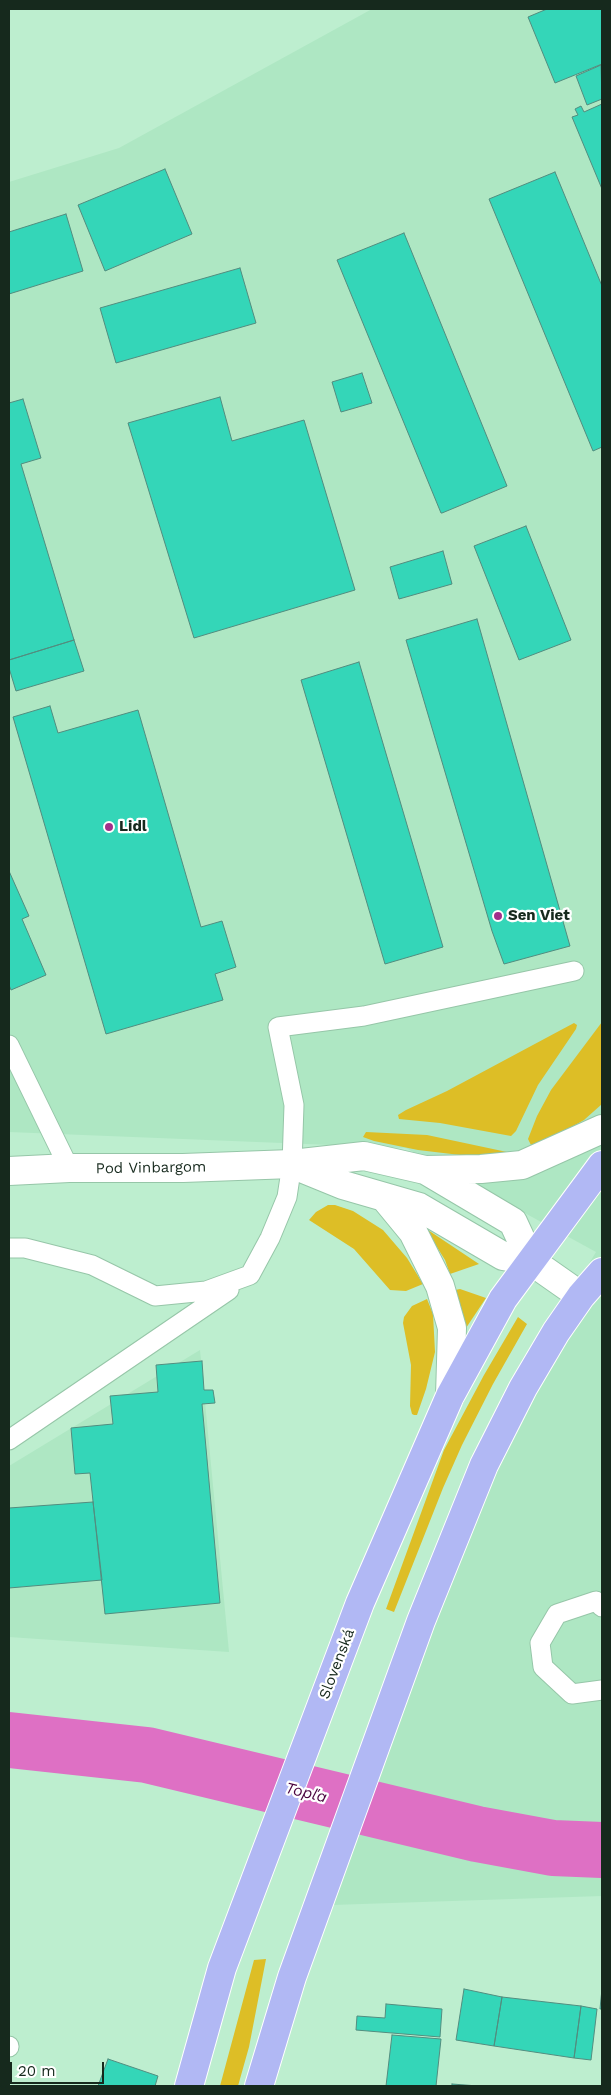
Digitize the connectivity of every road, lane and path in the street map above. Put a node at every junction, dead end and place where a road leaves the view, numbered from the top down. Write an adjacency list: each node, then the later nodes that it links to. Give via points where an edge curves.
1 (574, 971): 4 (lane, via 364,1016 278,1028 294,1105)
2 (9, 1046): 6 (lane)
3 (602, 1129): 7 (street, Pod Vinbargom, via 522,1165 481,1170)
4 (292, 1164): 6 (street, Pod Vinbargom); 7 (street, Pod Vinbargom, via 364,1156); 9 (street, Pod Vinbargom); 13 (lane, via 287,1197)
5 (602, 1165): 11 (main road, Slovenská)
6 (69, 1168): 8 (street, Pod Vinbargom)
7 (425, 1170): 11 (street, Pod Vinbargom, via 513,1222)
8 (9, 1171)
9 (386, 1198): 11 (street, Pod Vinbargom, via 419,1207 503,1256); 15 (street, via 413,1232 440,1286 452,1328)
10 (9, 1248): 13 (lane, via 25,1248 92,1265 155,1296 206,1291)
11 (531, 1261): 14 (street, Pod Vinbargom); 15 (main road, Slovenská, via 503,1299)
12 (602, 1272): 14 (main road)
13 (250, 1275): 16 (lane)
14 (581, 1296): 20 (main road, via 523,1388 484,1465 422,1621 292,1977)
15 (450, 1396): 19 (main road, Slovenská, via 360,1604 222,1968)
16 (9, 1440)
17 (602, 1606): 18 (lane, via 596,1601 557,1614 540,1643 543,1667 572,1694)
18 (602, 1690)
19 (189, 2086)
20 (259, 2086)

